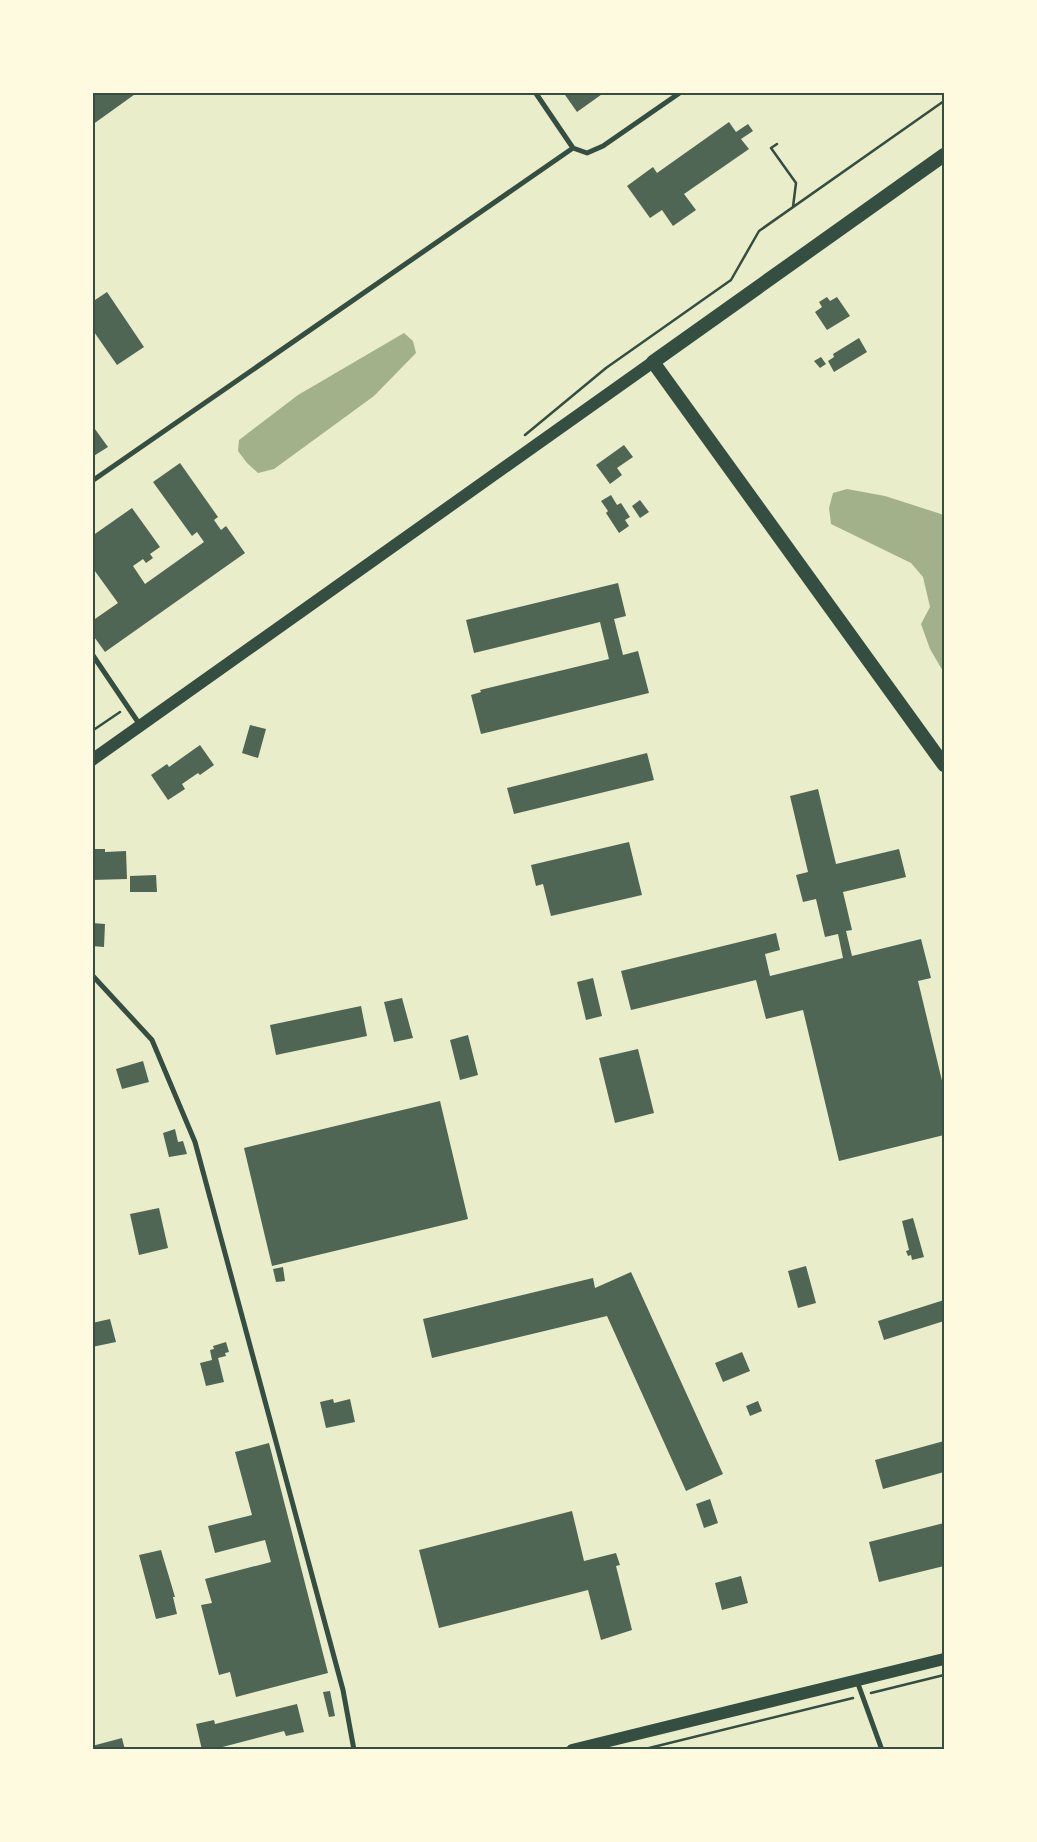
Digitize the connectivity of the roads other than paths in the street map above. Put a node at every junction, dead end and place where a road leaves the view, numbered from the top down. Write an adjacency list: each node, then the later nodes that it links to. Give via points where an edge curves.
1 (535, 92): 3 (street)
2 (681, 92): 3 (street, via 603,146 587,153)
3 (573, 148): 6 (street)
4 (944, 156): 5 (highway)
5 (653, 362): 8 (main road); 10 (highway)
6 (92, 481)
7 (92, 654): 8 (street)
8 (141, 725): 9 (main road)
9 (92, 760)
10 (944, 766)
11 (92, 975): 14 (street, via 152,1040 195,1142 343,1690)
12 (944, 1659): 13 (main road)
13 (857, 1681): 15 (main road); 16 (street)
14 (354, 1750)
15 (572, 1750)
16 (882, 1750)

